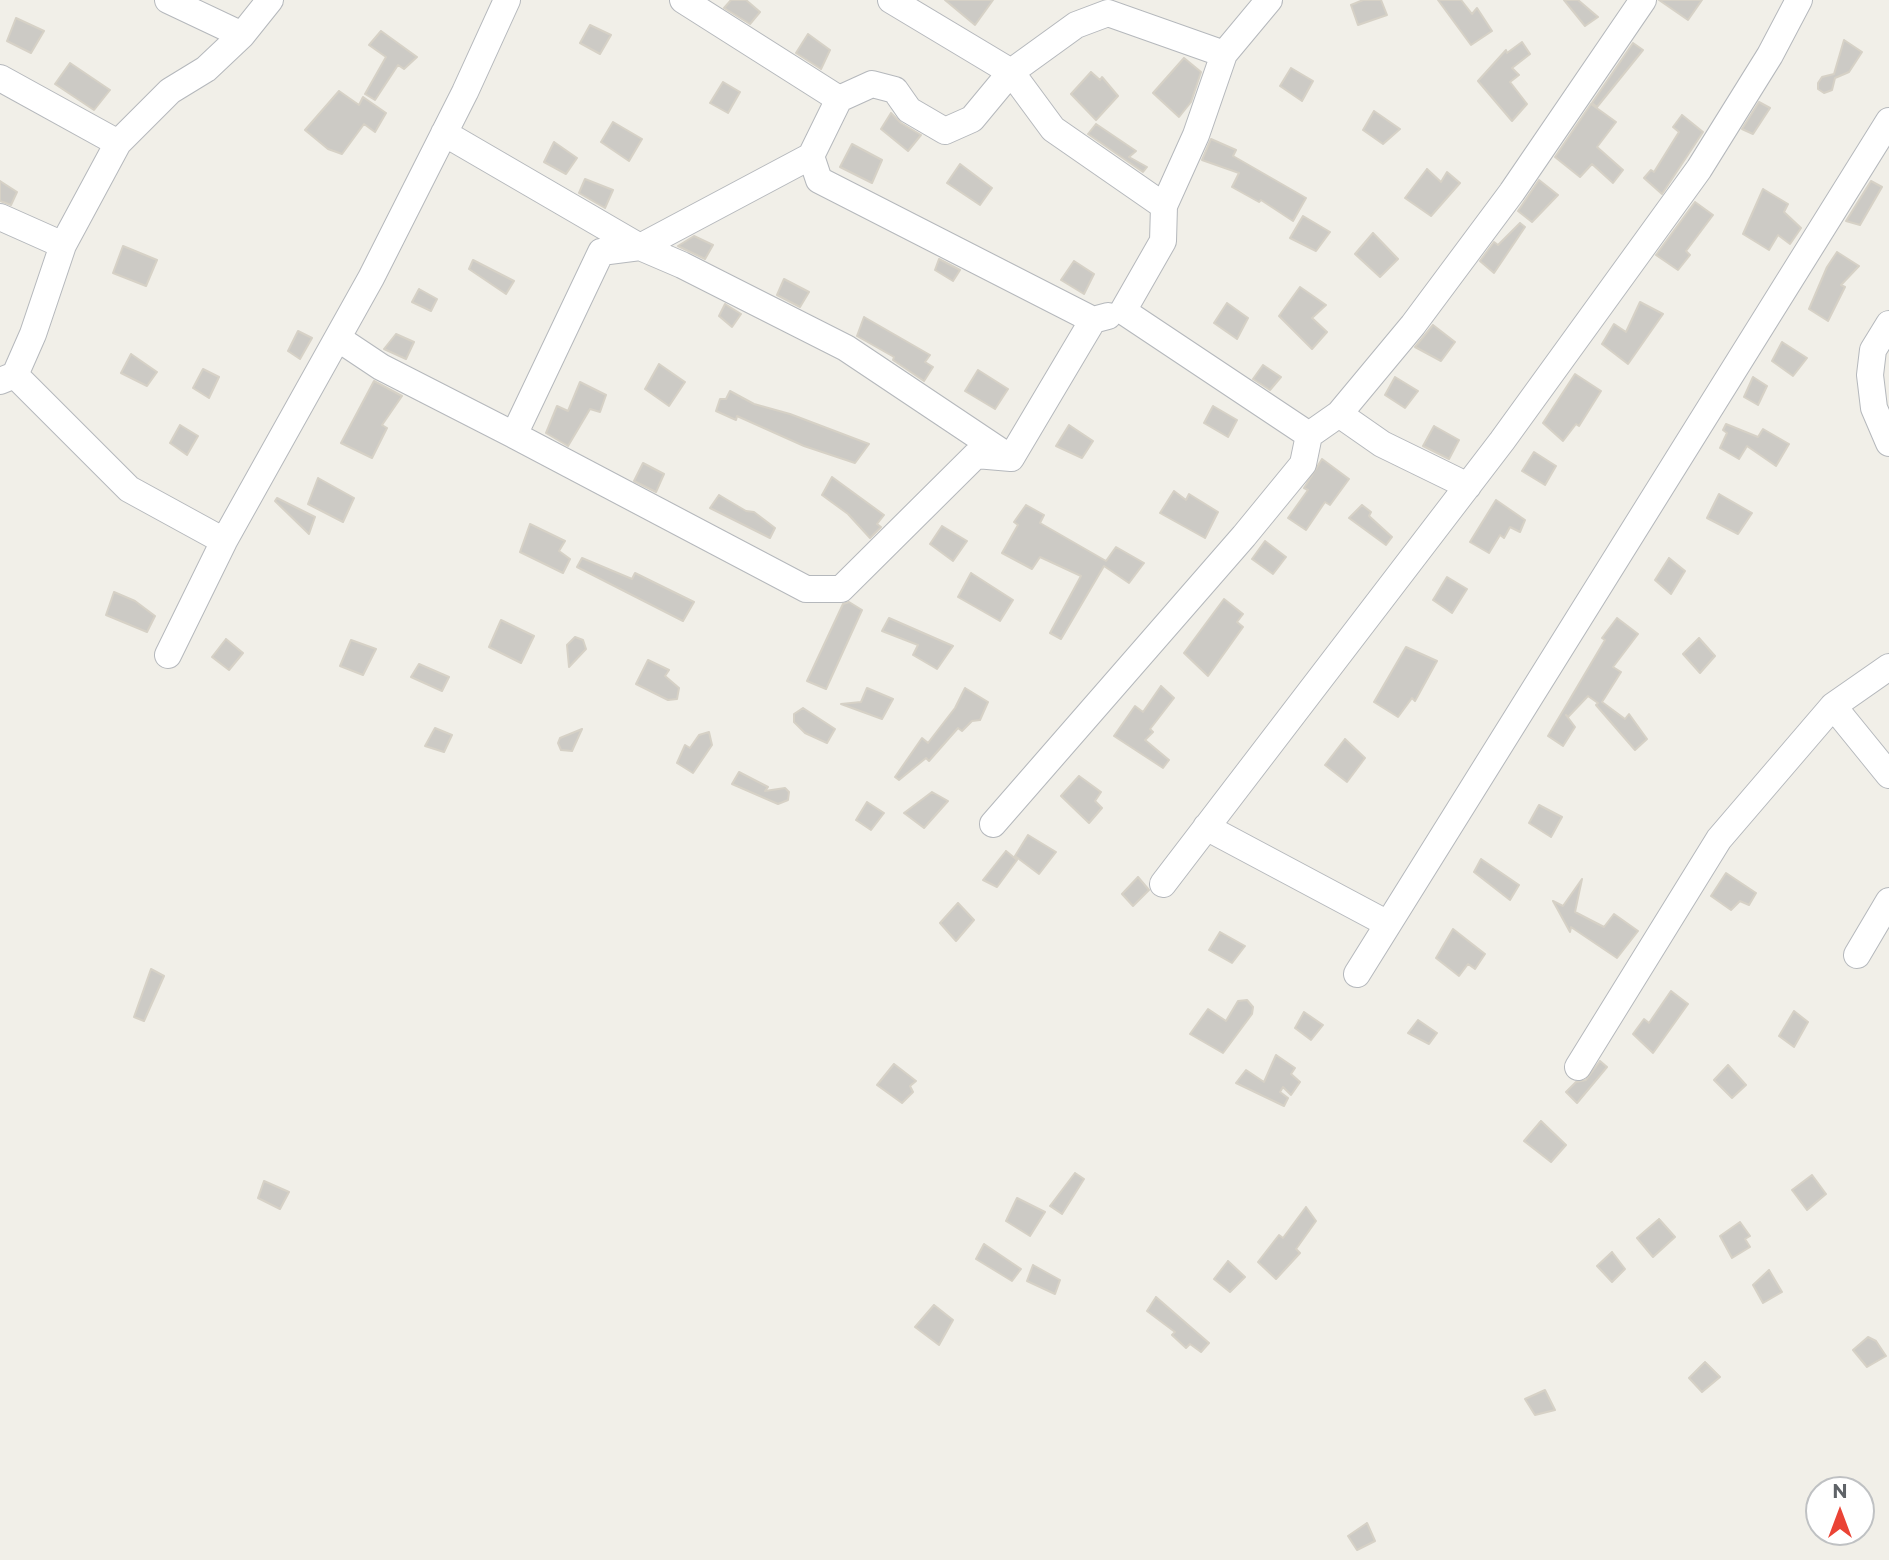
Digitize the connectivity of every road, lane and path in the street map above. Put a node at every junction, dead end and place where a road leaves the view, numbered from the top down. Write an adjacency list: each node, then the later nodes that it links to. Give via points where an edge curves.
1 (169, 0): 9 (street)
2 (270, 0): 9 (street)
3 (507, 0): 15 (street)
4 (682, 0): 13 (street)
5 (891, 0): 11 (street)
6 (1269, 0): 10 (street)
7 (1643, 0): 27 (street, via 1512,192 1413,325)
8 (1799, 0): 32 (street, via 1699,169)
9 (242, 35): 16 (street, via 206,69 170,91)
10 (1224, 54): 11 (street, via 1108,13 1076,25); 18 (street, via 1196,135)
11 (1011, 72): 13 (street, via 972,119 945,131 908,110 895,90 872,84); 18 (street, via 1053,129)
12 (0, 78): 16 (street)
13 (839, 99): 17 (street)
14 (1889, 121): 42 (street)
15 (444, 133): 21 (street); 25 (street)
16 (118, 143): 20 (street)
17 (811, 156): 21 (street); 23 (street, via 819,180)
18 (1164, 206): 22 (street, via 1163,241)
19 (0, 217): 20 (street)
20 (63, 245): 26 (street, via 33,334)
21 (640, 247): 28 (street, via 601,252); 31 (street, via 846,348)
22 (1123, 311): 23 (street); 29 (street)
23 (1093, 320): 31 (street)
24 (1889, 324): 30 (street, via 1873,350 1870,375 1874,408)
25 (339, 339): 28 (street, via 381,367); 33 (street)
26 (7, 378): 33 (street, via 129,489)
27 (1339, 414): 29 (street); 32 (street, via 1382,444)
28 (514, 435): 31 (street, via 806,589 841,589 976,456)
29 (1309, 435): 38 (street, via 1303,464)
30 (1889, 443)
31 (1011, 458)
32 (1468, 486): 39 (street)
33 (224, 541): 34 (street)
34 (168, 655)
35 (1889, 667): 36 (street)
36 (1833, 706): 37 (street); 45 (street, via 1720,839)
37 (1889, 775)
38 (993, 824)
39 (1206, 827): 40 (street); 42 (street)
40 (1163, 884)
41 (1889, 901): 43 (street)
42 (1388, 924): 44 (street)
43 (1857, 955)
44 (1357, 974)
45 (1578, 1067)

